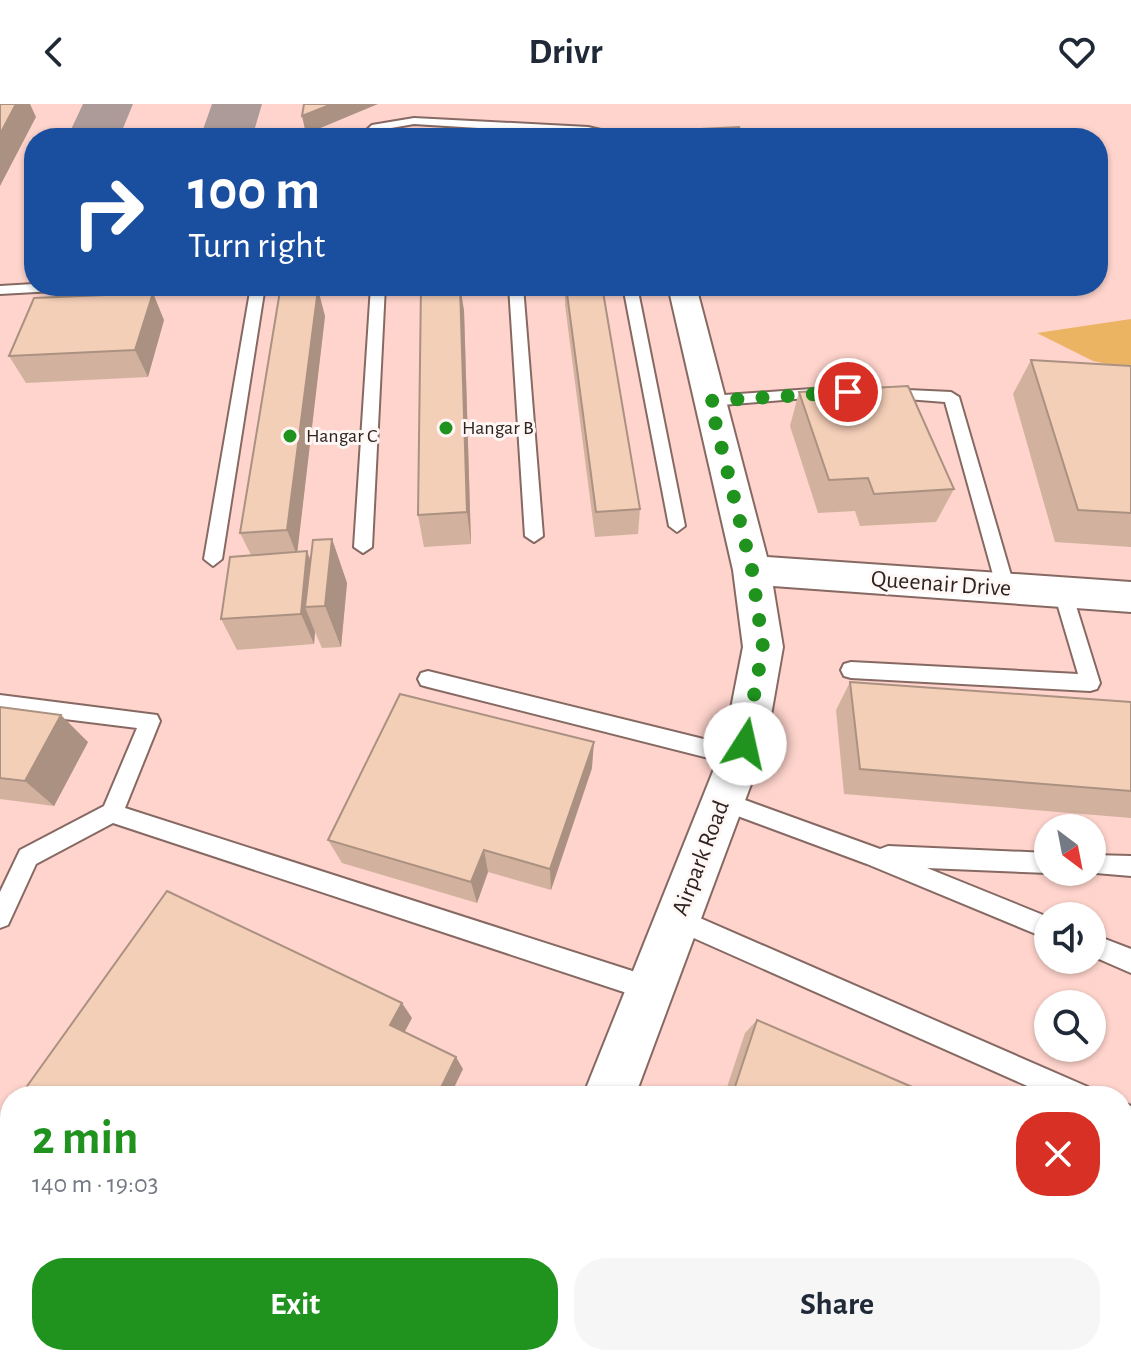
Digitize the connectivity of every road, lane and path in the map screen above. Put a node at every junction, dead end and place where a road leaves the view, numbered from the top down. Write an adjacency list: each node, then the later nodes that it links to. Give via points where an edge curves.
1 (375, 128): 2 (lane, via 414,121)
2 (549, 128)
3 (24, 289): 4 (lane)
4 (0, 290)
5 (256, 296): 14 (lane)
6 (377, 296): 13 (lane)
7 (517, 296): 12 (lane)
8 (632, 296): 11 (lane)
9 (684, 296): 10 (street, Airpark Road)
10 (710, 401): 15 (street, Airpark Road); 16 (lane, via 856,392 951,397)
11 (677, 526)
12 (534, 536)
13 (363, 547)
14 (213, 559)
15 (752, 570): 16 (street, Queenair Drive); 22 (street, Airpark Road, via 763,647)
16 (1006, 589): 17 (street, Queenair Drive)
17 (1063, 593): 18 (street, Queenair Drive); 19 (lane, via 1090,683)
18 (1131, 597)
19 (851, 670)
20 (428, 679): 22 (lane)
21 (0, 703): 24 (lane, via 150,721)
22 (740, 757): 23 (street, Airpark Road)
23 (723, 801): 25 (lane); 30 (street, Airpark Road)
24 (112, 813): 29 (lane, via 28,857); 34 (lane)
25 (872, 856): 26 (lane); 31 (lane)
26 (1034, 862)
27 (1106, 865): 28 (lane)
28 (1131, 866)
29 (0, 917)
30 (677, 919): 34 (street, Airpark Road); 36 (lane)
31 (1034, 922)
32 (1106, 951): 33 (lane)
33 (1131, 961)
34 (651, 989): 35 (street, Airpark Road)
35 (613, 1086)
36 (1056, 1086)

